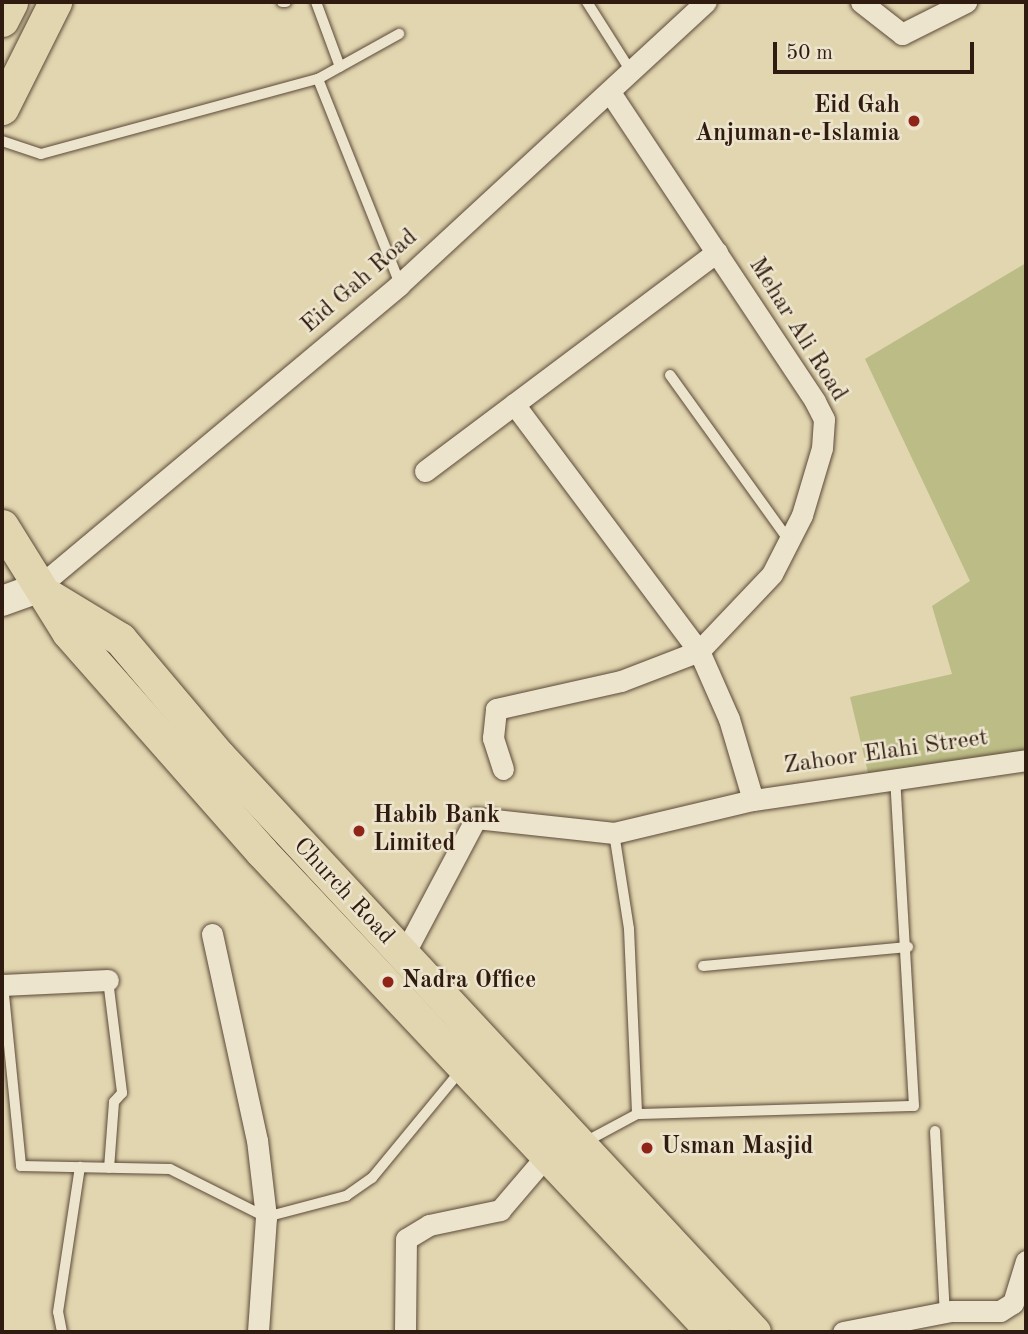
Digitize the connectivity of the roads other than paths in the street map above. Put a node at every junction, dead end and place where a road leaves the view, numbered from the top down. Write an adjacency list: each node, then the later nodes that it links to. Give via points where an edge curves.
1 (11, 2): 8 (main road)
2 (55, 2): 14 (main road)
3 (316, 2): 10 (lane)
4 (587, 2): 11 (lane)
5 (706, 2): 11 (street, Eid Gah Road)
6 (861, 2): 7 (street, via 902,34)
7 (966, 2)
8 (2, 20)
9 (399, 34): 10 (lane)
10 (340, 67): 12 (lane)
11 (632, 73): 13 (street, Eid Gah Road)
12 (318, 79): 15 (lane, via 41,154); 17 (lane)
13 (611, 94): 16 (street, Mehar Ali Road); 17 (street, Eid Gah Road)
14 (2, 107)
15 (2, 141)
16 (717, 251): 19 (street); 22 (street, Mehar Ali Road, via 824,419 816,478)
17 (400, 284): 23 (street, Eid Gah Road)
18 (670, 374): 22 (lane)
19 (514, 404): 20 (street); 25 (street)
20 (425, 471)
21 (2, 526): 23 (main road, Church Road, via 34,574)
22 (790, 542): 25 (street, Mehar Ali Road, via 772,574)
23 (37, 588): 24 (main road); 33 (main road, Church Road, via 120,639); 37 (main road, Church Road, via 261,851)
24 (2, 601)
25 (699, 650): 27 (street, Mehar Ali Road, via 621,681 496,709 493,738); 29 (street, via 729,719)
26 (1026, 760): 28 (street, Zahoor Elahi Street)
27 (503, 769)
28 (895, 776): 29 (street, Zahoor Elahi Street); 32 (lane)
29 (753, 800): 30 (street, Zahoor Elahi Street)
30 (614, 833): 33 (street, Zahoor Elahi Street, via 476,818); 38 (lane, via 629,929)
31 (212, 934): 44 (street, via 257,1140)
32 (908, 947): 34 (lane); 38 (lane, via 914,1105)
33 (403, 956): 40 (main road, Church Road)
34 (703, 966)
35 (108, 980): 36 (street); 43 (lane, via 122,1093 114,1102)
36 (2, 985): 42 (lane, via 21,1167)
37 (464, 1067): 41 (main road, Church Road); 44 (lane, via 372,1178 346,1196)
38 (637, 1115): 40 (lane)
39 (935, 1131): 46 (lane)
40 (580, 1145): 51 (main road, Church Road)
41 (547, 1155): 49 (street, via 500,1210 429,1225 406,1239); 50 (main road, Church Road)
42 (80, 1167): 43 (lane); 47 (lane, via 58,1312)
43 (109, 1168): 44 (lane, via 170,1169)
44 (266, 1217): 48 (street)
45 (1026, 1261): 46 (street, via 1007,1307)
46 (945, 1313): 52 (street)
47 (62, 1332)
48 (258, 1332)
49 (405, 1332)
50 (713, 1332)
51 (754, 1332)
52 (843, 1332)

